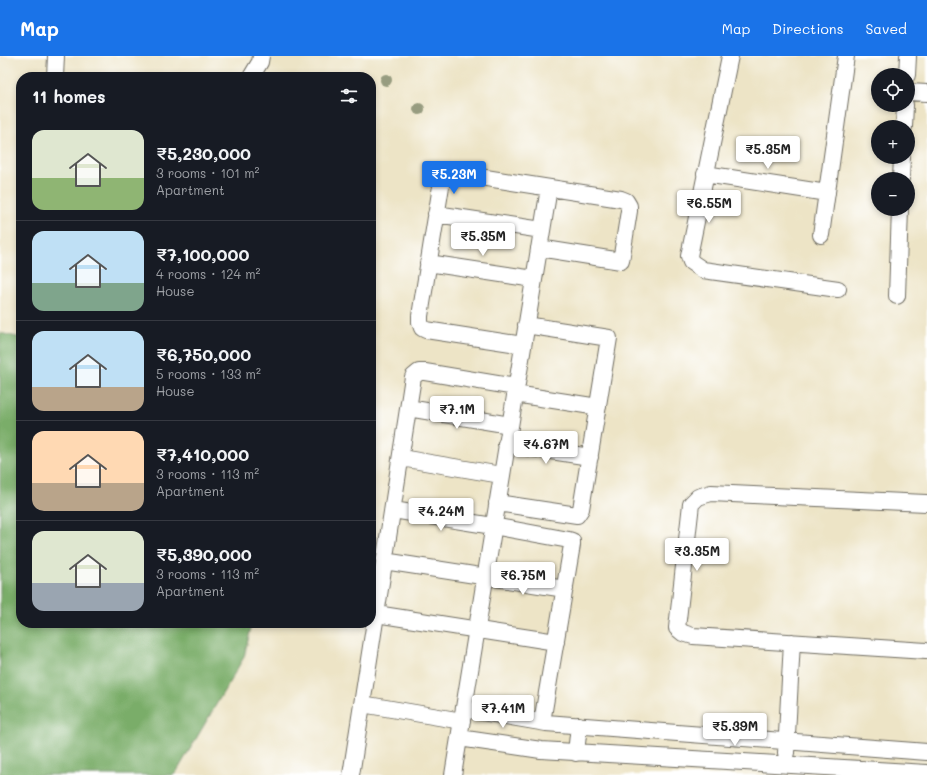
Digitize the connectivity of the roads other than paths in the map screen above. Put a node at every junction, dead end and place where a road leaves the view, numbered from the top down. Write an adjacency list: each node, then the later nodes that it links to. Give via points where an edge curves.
1 (56, 56): 7 (street)
2 (261, 56): 8 (street)
3 (730, 56): 11 (street)
4 (846, 56): 13 (street)
5 (908, 56): 6 (street)
6 (907, 68)
7 (55, 72)
8 (254, 72)
9 (915, 92): 10 (street)
10 (927, 93)
11 (705, 174): 13 (street); 21 (street, via 689,256 691,262 703,270)
12 (549, 188): 14 (street, via 447,174 442,180); 16 (street); 18 (street, via 626,201 629,211 621,261)
13 (827, 193): 17 (street)
14 (436, 214): 16 (street); 19 (street)
15 (900, 216): 22 (street)
16 (542, 230): 18 (street)
17 (820, 235)
18 (539, 248): 20 (street)
19 (428, 262): 20 (street); 24 (street, via 420,316 422,328)
20 (534, 279): 23 (street)
21 (838, 289)
22 (896, 296)
23 (526, 325): 24 (street); 26 (street, via 609,338)
24 (523, 345): 25 (street)
25 (516, 390): 26 (street); 27 (street, via 419,372 413,377); 28 (street)
26 (598, 407): 30 (street)
27 (408, 408): 28 (street); 31 (street)
28 (510, 425): 29 (street)
29 (506, 444): 30 (street); 32 (street)
30 (590, 457): 33 (street, via 582,509 577,515)
31 (401, 458): 32 (street); 35 (street)
32 (501, 475): 33 (street)
33 (497, 503): 36 (street)
34 (926, 503): 44 (street, via 711,494 698,497 691,504 677,628 693,636)
35 (392, 510): 36 (street); 37 (street)
36 (493, 526): 38 (street); 39 (street, via 572,541)
37 (384, 561): 38 (street); 40 (street)
38 (485, 576): 39 (street); 42 (street)
39 (565, 589): 43 (street)
40 (376, 614): 42 (street)
41 (374, 628): 46 (street)
42 (476, 630): 43 (street); 47 (street)
43 (556, 642): 48 (street)
44 (792, 642): 45 (street); 51 (street)
45 (926, 651)
46 (362, 704): 47 (street); 56 (street)
47 (463, 715): 48 (street); 50 (street)
48 (542, 722): 49 (street)
49 (579, 725): 51 (street); 52 (street)
50 (459, 738): 52 (street, via 541,750); 57 (street)
51 (787, 741): 53 (street); 54 (street)
52 (576, 752): 54 (street)
53 (927, 752)
54 (786, 764): 55 (street)
55 (927, 773)
56 (351, 775)
57 (453, 775)

